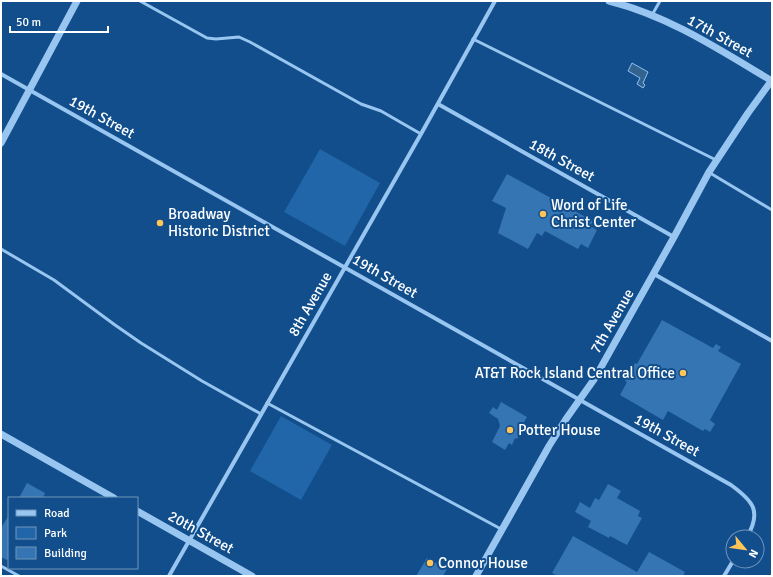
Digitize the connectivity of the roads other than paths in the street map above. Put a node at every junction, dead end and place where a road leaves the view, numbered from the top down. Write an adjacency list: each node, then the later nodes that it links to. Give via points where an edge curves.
1 (77, 1): 10 (street)
2 (140, 1): 12 (lane, via 207,38 239,37 360,104 381,111)
3 (495, 1): 7 (street, 8th Avenue)
4 (609, 1): 6 (street, 17th Street)
5 (660, 1): 6 (lane)
6 (652, 15): 9 (street, 17th Street, via 701,38)
7 (473, 39): 11 (street, 8th Avenue); 14 (lane)
8 (1, 74): 10 (street, 19th Street)
9 (772, 81): 14 (street, 7th Avenue)
10 (30, 90): 13 (street); 19 (street, 19th Street)
11 (438, 104): 12 (street, 8th Avenue); 17 (street, 18th Street)
12 (421, 134): 19 (street, 8th Avenue)
13 (1, 143)
14 (716, 160): 15 (street, 7th Avenue)
15 (709, 172): 16 (lane); 17 (street, 7th Avenue)
16 (772, 210)
17 (674, 237): 20 (street, 7th Avenue)
18 (1, 249): 24 (lane, via 54,280 147,347)
19 (345, 267): 22 (street, 19th Street); 23 (street, 8th Avenue)
20 (654, 274): 21 (street); 22 (street, 7th Avenue)
21 (772, 341)
22 (580, 400): 28 (street, 7th Avenue, via 566,418); 29 (street, 19th Street, via 743,493 753,504 755,511)
23 (267, 403): 24 (street, 8th Avenue); 28 (lane)
24 (261, 414): 30 (street, 8th Avenue)
25 (1, 434): 26 (street)
26 (112, 497)
27 (138, 512): 30 (street, 20th Street)
28 (501, 529): 35 (street, 7th Avenue)
29 (751, 529)
30 (189, 541): 33 (street, 8th Avenue); 34 (street, 20th Street)
31 (1, 566): 32 (lane)
32 (18, 576)
33 (169, 576)
34 (252, 576)
35 (476, 576)

